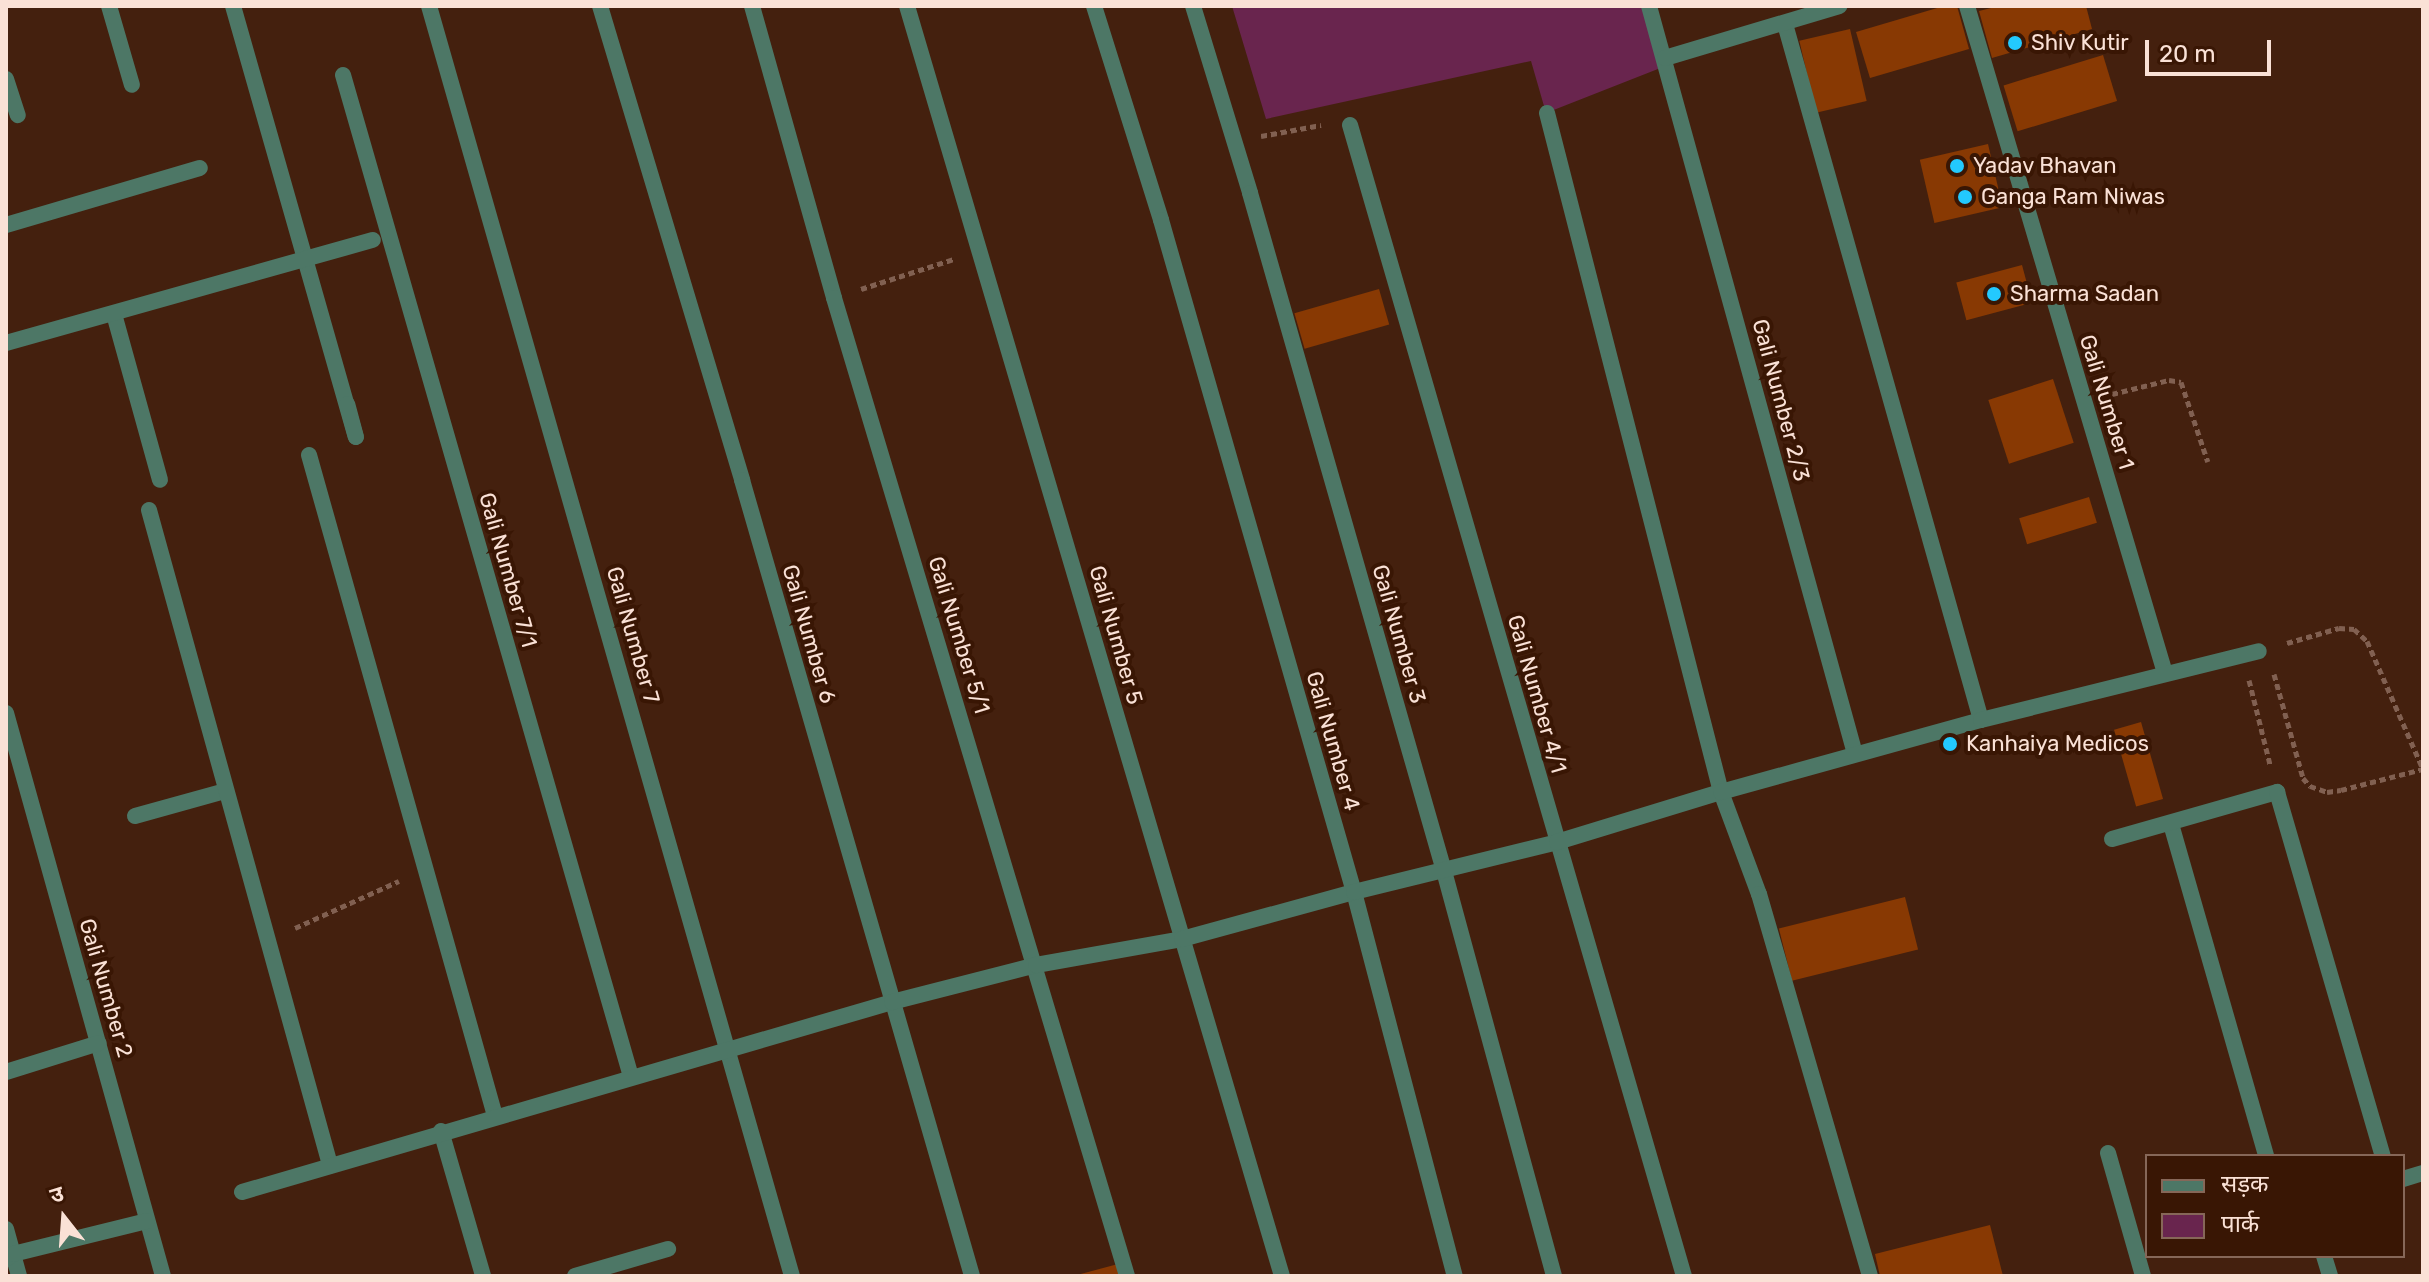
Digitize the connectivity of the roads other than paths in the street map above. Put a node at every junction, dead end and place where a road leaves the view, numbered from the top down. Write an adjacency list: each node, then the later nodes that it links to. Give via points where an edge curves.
1 (109, 6): 17 (street)
2 (233, 6): 24 (street)
3 (429, 6): 48 (street, Gali Number 7)
4 (600, 6): 46 (street, Gali Number 6)
5 (752, 6): 45 (street, Gali Number 5/1, via 834,298)
6 (907, 6): 44 (street, Gali Number 5)
7 (1094, 6): 43 (street, Gali Number 4, via 1161,220)
8 (1193, 6): 42 (street, Gali Number 3)
9 (1649, 6): 14 (street, Gali Number 2/3)
10 (1839, 6): 12 (street)
11 (1967, 6): 32 (street, Gali Number 1)
12 (1812, 10): 13 (street)
13 (1785, 24): 14 (street); 34 (street)
14 (1665, 58): 35 (street, Gali Number 2/3)
15 (343, 75): 50 (street, Gali Number 7/1)
16 (6, 79): 19 (street)
17 (132, 85)
18 (1547, 113): 37 (street)
19 (18, 115)
20 (1350, 125): 41 (street, Gali Number 4/1)
21 (200, 168): 22 (street)
22 (6, 225)
23 (373, 240): 24 (street)
24 (305, 260): 25 (street); 27 (street, via 356,437)
25 (114, 314): 26 (street); 29 (street)
26 (6, 343)
27 (347, 404)
28 (309, 455): 51 (street)
29 (160, 480)
30 (149, 510): 36 (street)
31 (2257, 652): 32 (street)
32 (2165, 673): 34 (street)
33 (6, 713): 47 (street, Gali Number 2)
34 (1981, 720): 35 (street)
35 (1855, 754): 37 (street)
36 (225, 791): 38 (street); 56 (street)
37 (1721, 792): 41 (street); 73 (street, via 1759,894)
38 (135, 816)
39 (2171, 824): 40 (street); 54 (street); 55 (street, via 2277,792)
40 (2112, 839)
41 (1557, 842): 42 (street); 72 (street, Gali Number 4/1)
42 (1444, 871): 43 (street); 71 (street, Gali Number 3)
43 (1354, 892): 44 (street); 70 (street, Gali Number 4)
44 (1182, 939): 45 (street); 69 (street, Gali Number 5)
45 (1036, 965): 46 (street); 68 (street, Gali Number 5/1)
46 (892, 1002): 48 (street); 67 (street, Gali Number 6)
47 (99, 1043): 49 (street); 58 (street, Gali Number 2)
48 (727, 1049): 50 (street); 66 (street, Gali Number 7)
49 (6, 1072)
50 (631, 1077): 51 (street)
51 (495, 1116): 52 (street)
52 (441, 1131): 56 (street); 64 (street)
53 (2108, 1153): 74 (street)
54 (2265, 1154)
55 (2382, 1154)
56 (330, 1165): 57 (street)
57 (242, 1192)
58 (147, 1221): 61 (street); 63 (street, Gali Number 2)
59 (6, 1229): 61 (street)
60 (668, 1249): 65 (street)
61 (10, 1256): 62 (street)
62 (19, 1276)
63 (163, 1276)
64 (483, 1276)
65 (575, 1276)
66 (792, 1276)
67 (972, 1276)
68 (1127, 1276)
69 (1282, 1276)
70 (1455, 1276)
71 (1554, 1276)
72 (1684, 1276)
73 (1870, 1276)
74 (2143, 1276)

